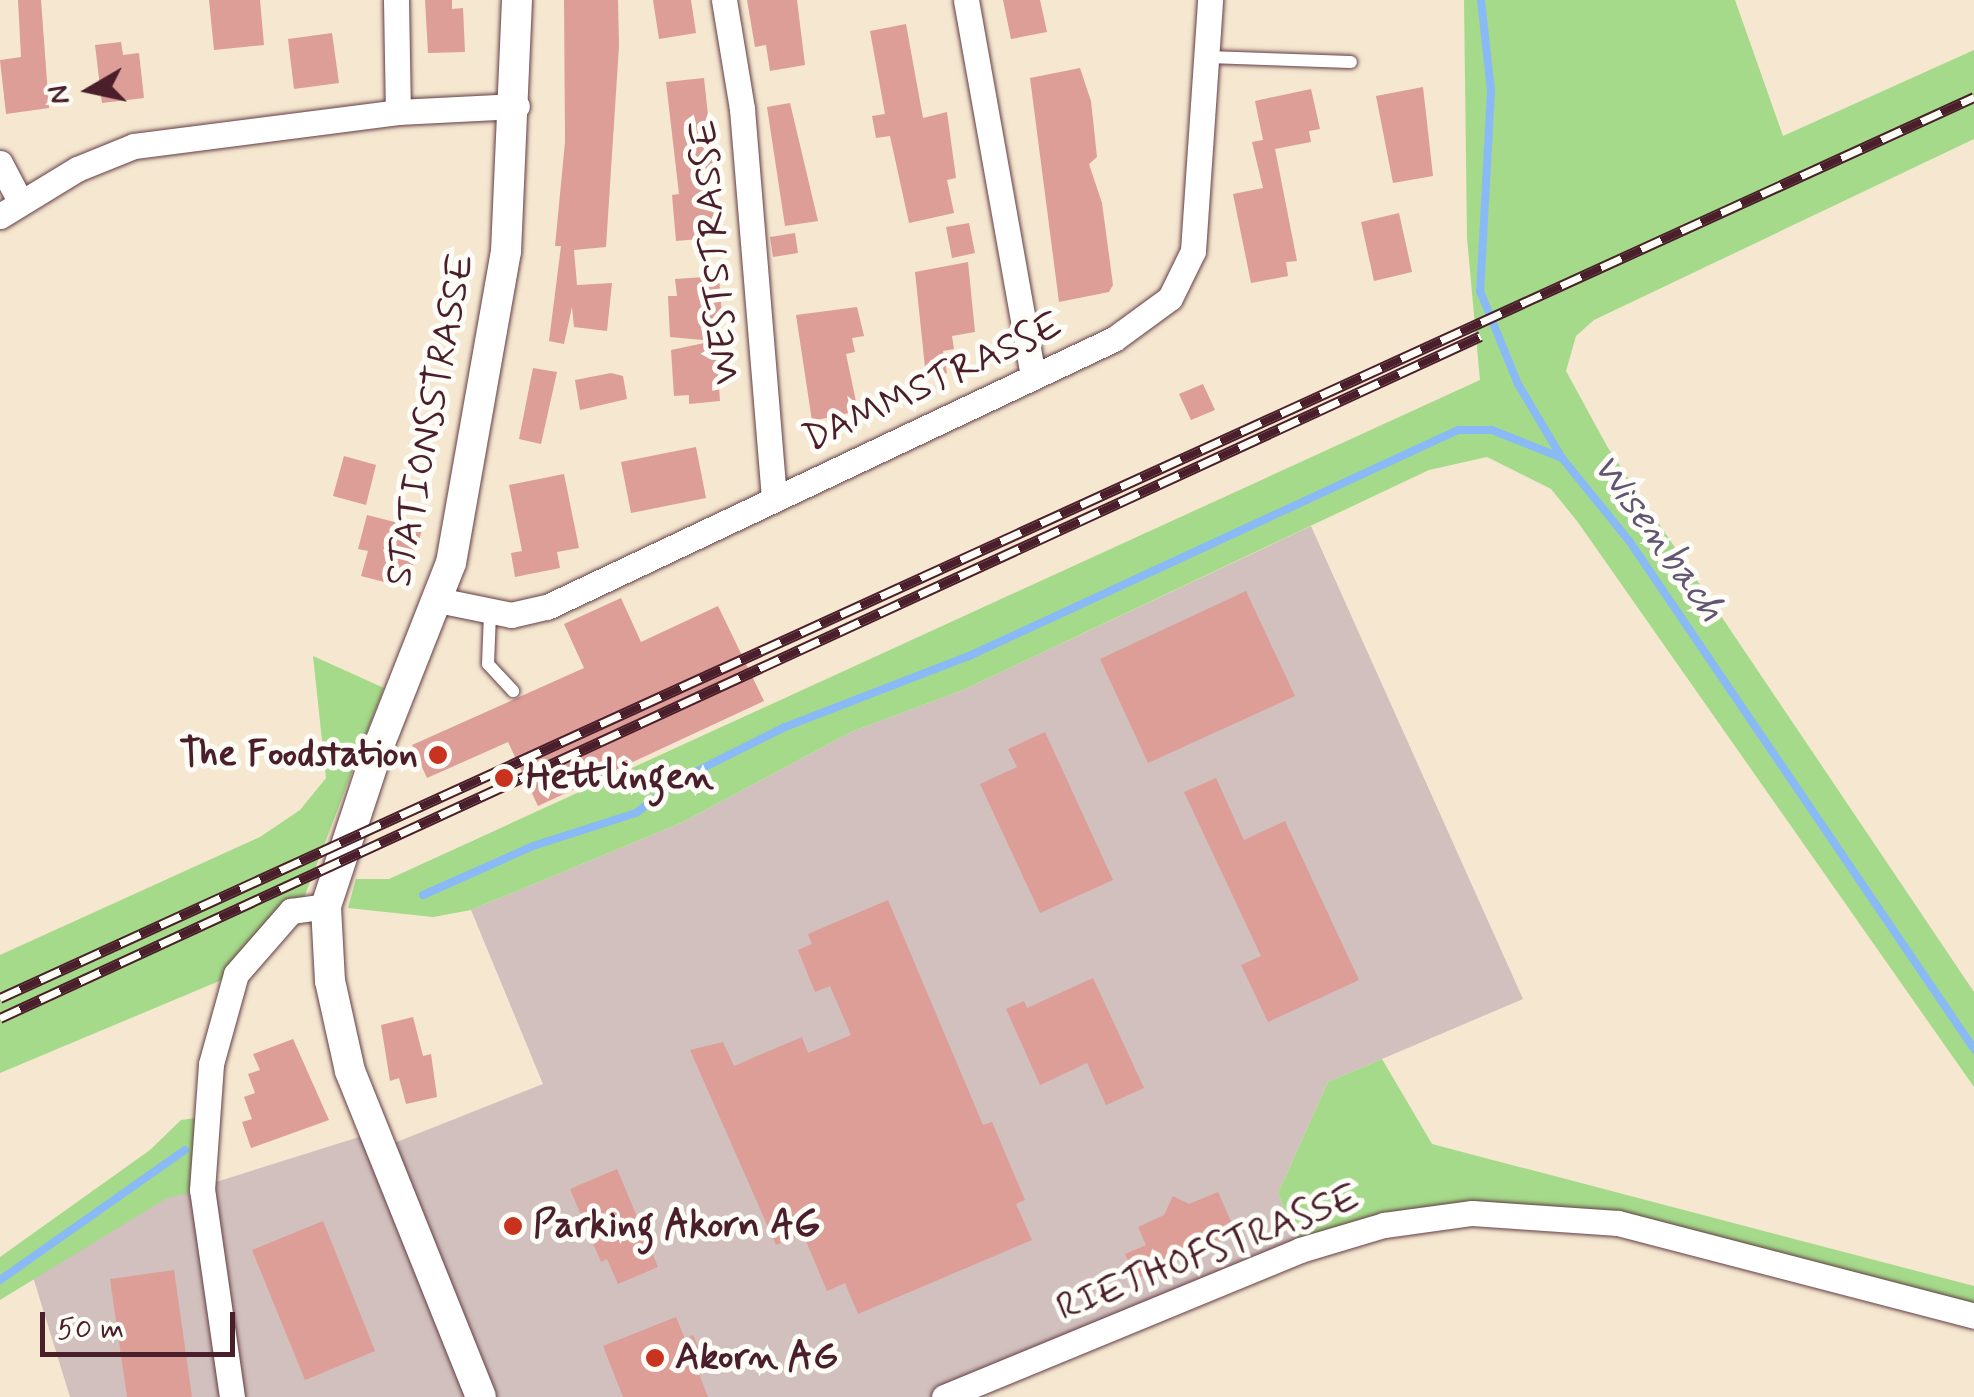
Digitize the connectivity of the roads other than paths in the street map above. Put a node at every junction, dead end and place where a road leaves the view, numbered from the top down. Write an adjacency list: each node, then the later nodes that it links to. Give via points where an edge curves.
1 (396, 0): 9 (street)
2 (517, 0): 8 (street, STATIONSSTRASSE)
3 (724, 0): 13 (street, WESTSTRASSE, via 742,109)
4 (966, 0): 12 (street)
5 (1210, 0): 6 (street, DAMMSTRASSE)
6 (1207, 57): 7 (lane); 12 (street, DAMMSTRASSE, via 1193,251 1170,298 1114,339)
7 (1352, 62)
8 (517, 106): 9 (street); 14 (street, STATIONSSTRASSE, via 500,300 451,563)
9 (398, 112): 11 (street, via 134,146 77,168)
10 (0, 163): 11 (street)
11 (10, 210)
12 (1033, 377): 13 (street, DAMMSTRASSE)
13 (774, 498): 15 (street, DAMMSTRASSE, via 547,607)
14 (438, 600): 15 (street, DAMMSTRASSE); 17 (street, STATIONSSTRASSE, via 345,839)
15 (490, 614): 16 (lane, via 488,664)
16 (513, 691)
17 (326, 906): 19 (street, via 291,912 236,974 211,1064 202,1190); 20 (street, STATIONSSTRASSE, via 330,981 350,1071)
18 (1974, 1316): 21 (street, RIETHOFSTRASSE, via 1618,1223 1472,1213 1384,1225 1300,1250)
19 (232, 1397)
20 (481, 1397)
21 (944, 1397)

